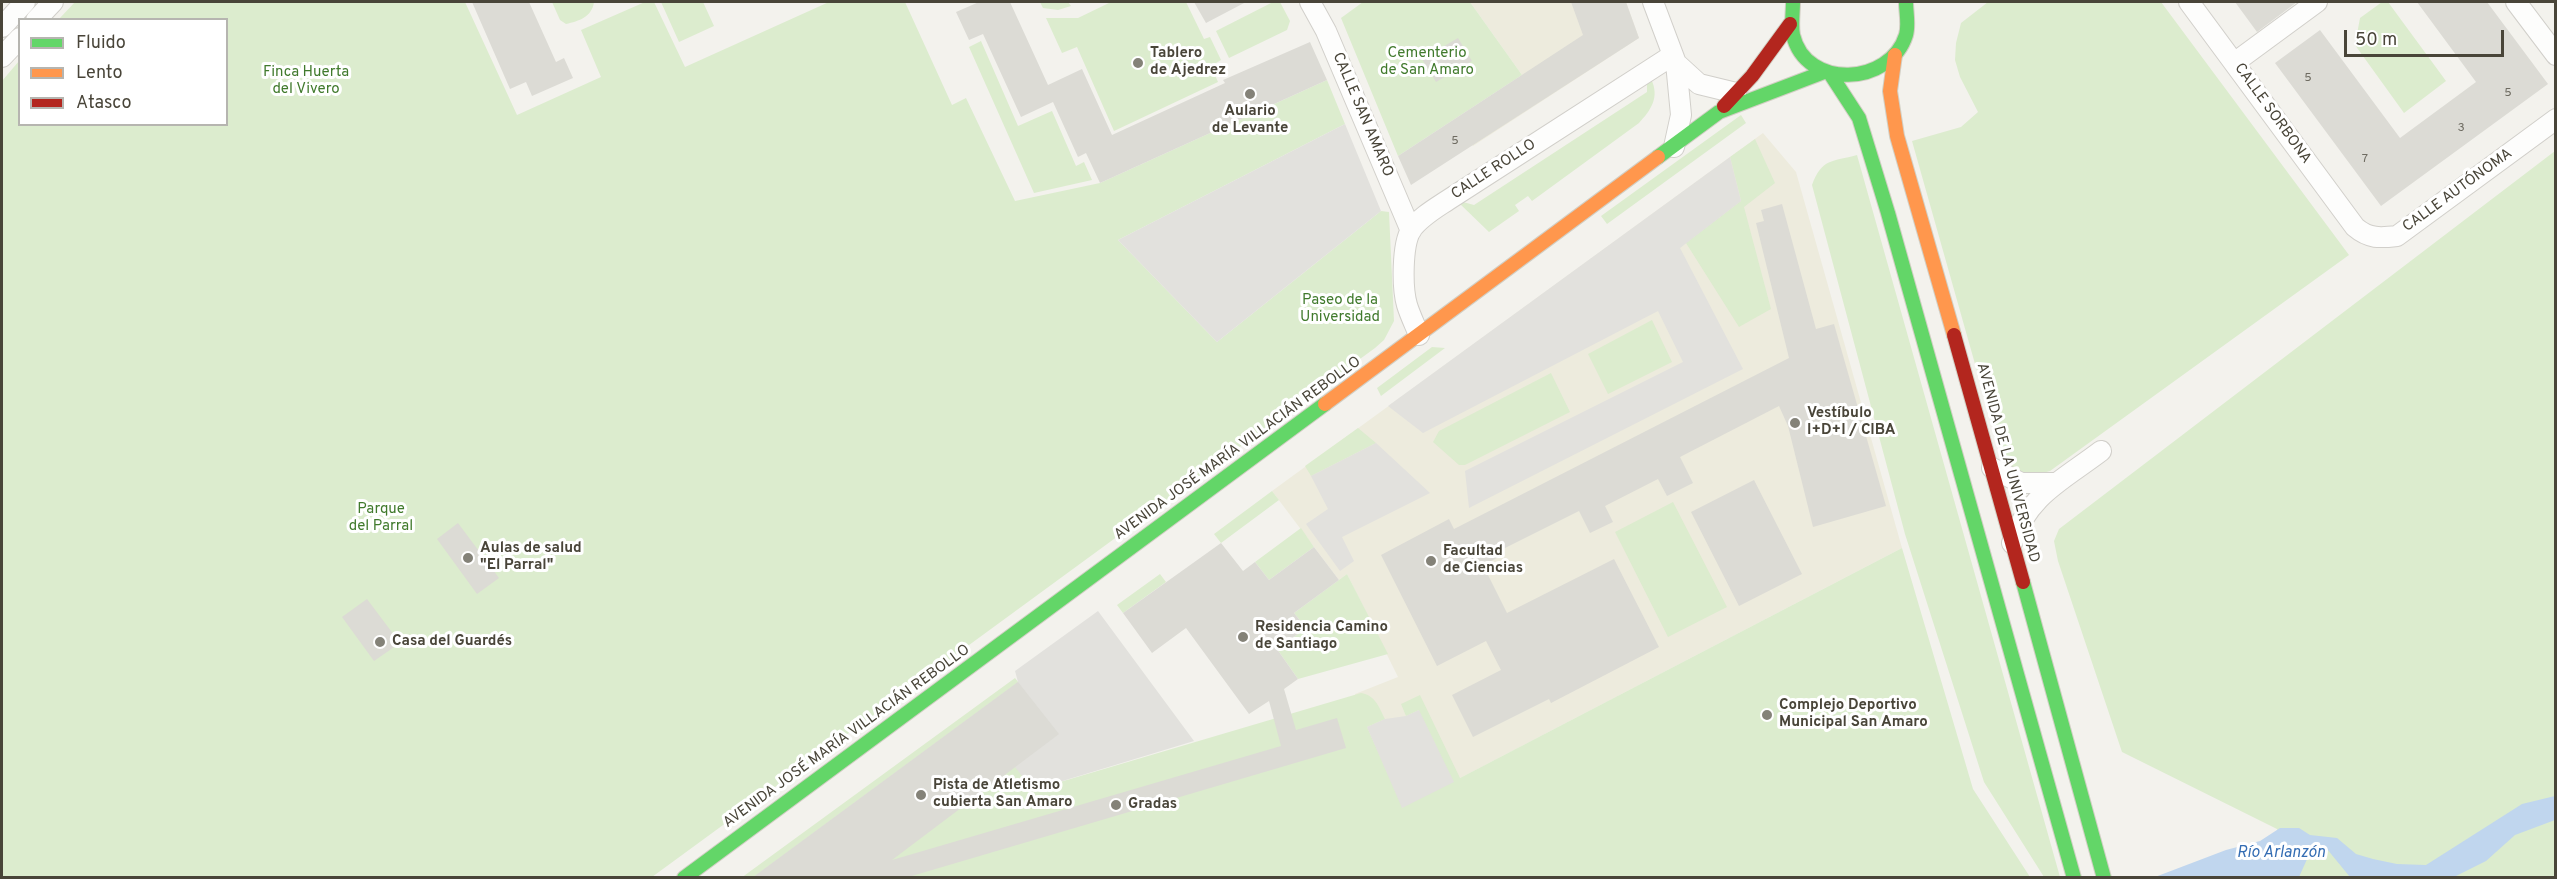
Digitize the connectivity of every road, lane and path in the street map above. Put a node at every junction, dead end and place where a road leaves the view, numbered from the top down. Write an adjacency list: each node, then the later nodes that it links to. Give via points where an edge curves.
1 (25, 2): 12 (street)
2 (1310, 2): 25 (street, CALLE SAN AMARO)
3 (1653, 2): 17 (street)
4 (1793, 2): 11 (main road)
5 (1906, 2): 10 (main road)
6 (1916, 2): 10 (main road)
7 (2189, 2): 18 (street, CALLE SORBONA)
8 (2317, 2): 18 (street)
9 (2516, 2): 15 (street)
10 (1908, 17): 14 (main road, via 1906,34)
11 (1790, 24): 19 (main road, via 1801,52); 20 (main road)
12 (2, 27)
13 (18, 40): 16 (street)
14 (1895, 55): 19 (main road, via 1867,75); 28 (main road, AVENIDA DE LA UNIVERSIDAD, via 1890,91 1894,122)
15 (2556, 55)
16 (2, 57)
17 (1674, 59): 20 (street, via 1699,84); 23 (street, via 1681,115); 25 (street, CALLE ROLLO, via 1448,200)
18 (2234, 63): 24 (street, CALLE SORBONA)
19 (1828, 73): 21 (main road, AVENIDA JOSÉ MARÍA VILLACIÁN REBOLLO); 32 (main road, via 1859,118)
20 (1736, 93): 21 (main road)
21 (1719, 112): 23 (main road, AVENIDA JOSÉ MARÍA VILLACIÁN REBOLLO)
22 (2556, 119): 24 (street, CALLE AUTÓNOMA, via 2397,236 2378,238)
23 (1674, 147): 26 (main road, AVENIDA JOSÉ MARÍA VILLACIÁN REBOLLO)
24 (2355, 227)
25 (1411, 231): 26 (street, via 1404,282)
26 (1419, 335): 31 (main road, AVENIDA JOSÉ MARÍA VILLACIÁN REBOLLO)
27 (2101, 451): 29 (street)
28 (1992, 468): 29 (street, via 2021,483); 30 (main road, AVENIDA DE LA UNIVERSIDAD)
29 (2056, 483): 30 (street, via 2022,517)
30 (2012, 543): 33 (main road, AVENIDA DE LA UNIVERSIDAD)
31 (684, 878)
32 (2074, 878)
33 (2104, 878)

